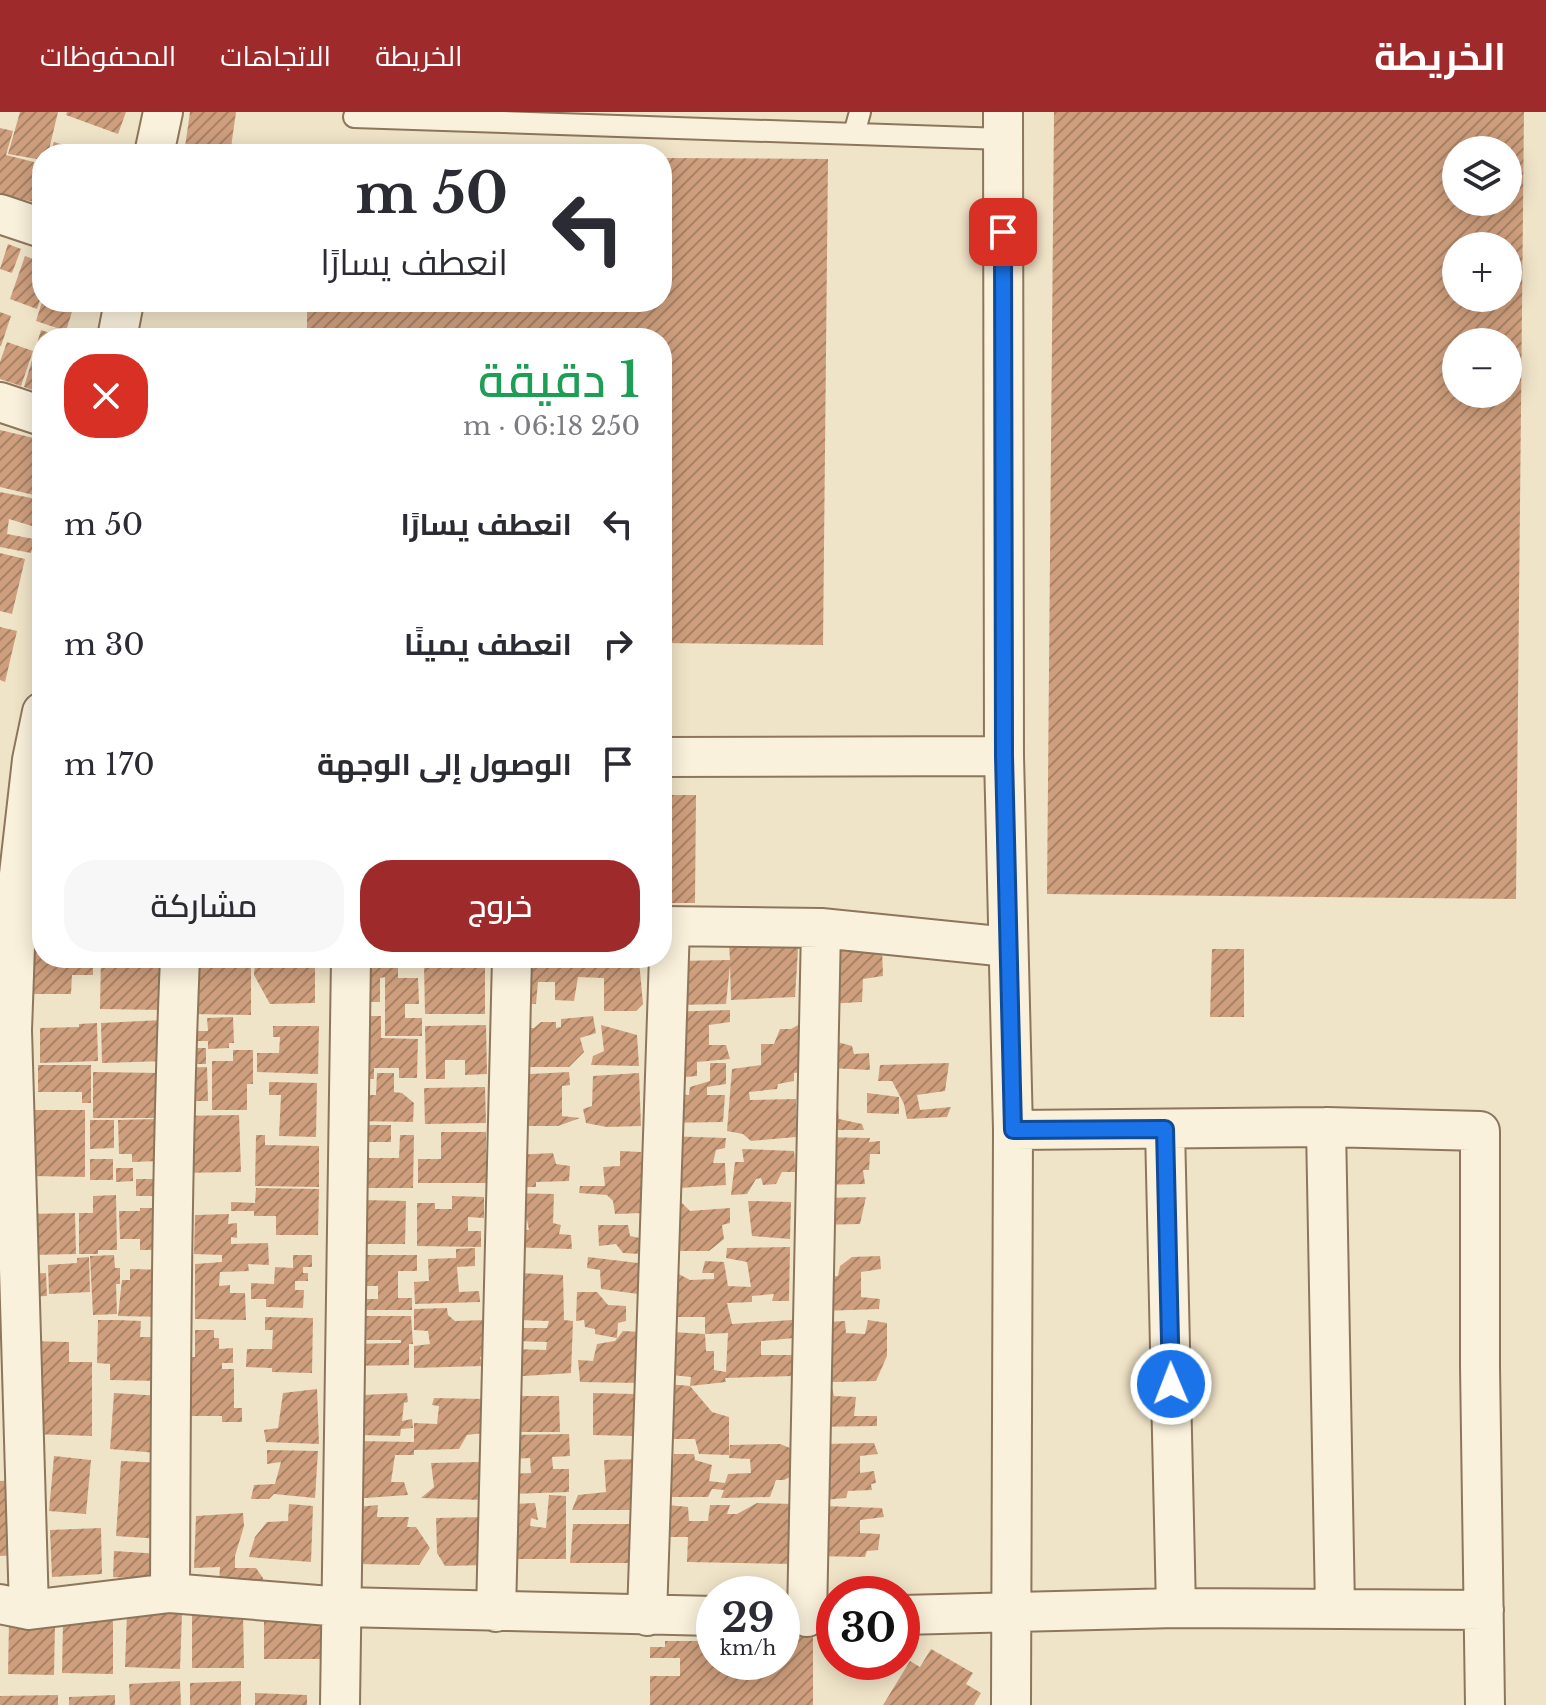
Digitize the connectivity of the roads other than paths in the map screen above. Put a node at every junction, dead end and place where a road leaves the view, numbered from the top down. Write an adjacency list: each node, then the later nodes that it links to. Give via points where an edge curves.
1 (163, 112): 6 (street)
2 (860, 112): 5 (lane)
3 (354, 117): 5 (lane)
4 (1003, 126): 5 (lane); 11 (street)
5 (854, 134)
6 (156, 144)
7 (0, 214): 8 (street)
8 (32, 225)
9 (0, 402): 10 (street)
10 (32, 413)
11 (1004, 756): 12 (street); 17 (street)
12 (672, 757)
13 (32, 793): 14 (street, via 17,892)
14 (30, 922): 26 (street, via 12,1030)
15 (672, 926): 16 (street)
16 (821, 928): 17 (street); 36 (street)
17 (1008, 947): 24 (street)
18 (180, 968): 25 (street, via 171,1247)
19 (351, 968): 27 (street)
20 (512, 968): 31 (street)
21 (665, 968): 34 (street)
22 (1326, 1127): 23 (street); 29 (street); 30 (street, via 1481,1133)
23 (1165, 1129): 24 (street); 28 (street)
24 (1013, 1130): 32 (street)
25 (170, 1593): 26 (street); 27 (street)
26 (14, 1607)
27 (342, 1607): 31 (street); 37 (street)
28 (1176, 1608): 29 (street); 32 (street)
29 (1335, 1608): 30 (street)
30 (1484, 1610): 39 (street)
31 (496, 1612): 34 (street)
32 (1012, 1613): 33 (street); 38 (street)
33 (920, 1615)
34 (647, 1616): 35 (street)
35 (696, 1616)
36 (808, 1617)
37 (340, 1705)
38 (1011, 1705)
39 (1485, 1705)

